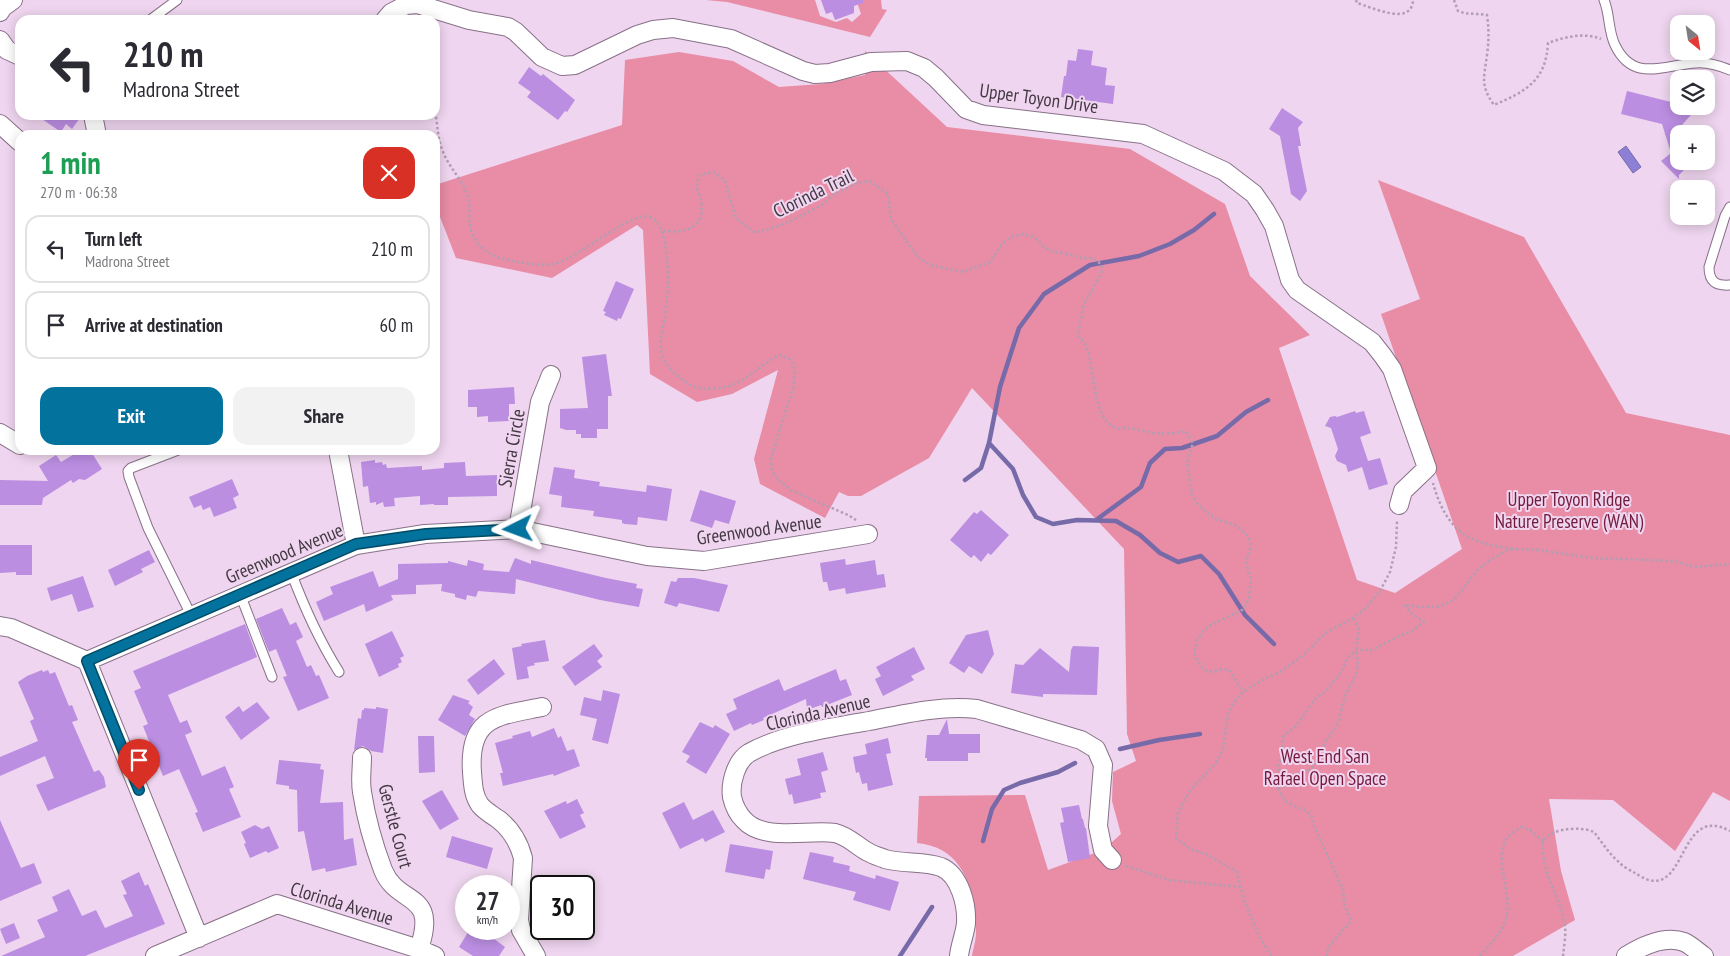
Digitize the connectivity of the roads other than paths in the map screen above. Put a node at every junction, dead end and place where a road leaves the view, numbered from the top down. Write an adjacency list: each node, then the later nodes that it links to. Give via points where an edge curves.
1 (13, 0): 4 (street)
2 (177, 0): 5 (lane)
3 (1604, 0): 7 (lane, via 1614,43 1623,59 1635,67 1649,69 1698,62)
4 (0, 12)
5 (157, 15)
6 (389, 15): 17 (street, Upper Toyon Drive, via 406,5 417,4 469,20 508,27 542,57 562,66 575,65 637,35 673,28 731,39 815,74 870,62 907,61 924,68 966,109 983,114 1143,134 1224,171 1254,194 1274,226 1290,280 1298,290 1367,339 1392,369 1427,468 1403,491)
7 (1730, 70)
8 (0, 124): 9 (street)
9 (15, 138)
10 (1730, 207): 11 (lane, via 1709,274 1719,286)
11 (1730, 285)
12 (551, 375): 18 (street, Sierra Circle, via 540,402)
13 (0, 433): 14 (street)
14 (15, 442)
15 (165, 455): 23 (lane, via 131,468 129,478 148,528)
16 (339, 455): 20 (street)
17 (1399, 505)
18 (518, 529): 19 (street, Greenwood Avenue, via 647,556 704,561); 20 (street, Greenwood Avenue, via 426,534)
19 (868, 534)
20 (356, 544): 21 (street, Greenwood Avenue)
21 (291, 572): 22 (street, Greenwood Avenue); 26 (lane, via 322,646)
22 (240, 594): 23 (street, Greenwood Avenue); 27 (lane)
23 (191, 615): 25 (street, Greenwood Avenue)
24 (0, 626): 25 (street)
25 (87, 661): 31 (street)
26 (339, 672)
27 (272, 677)
28 (542, 707): 34 (street, via 492,719 481,728 471,756 474,795 479,804 506,827 520,848 523,858 519,920)
29 (362, 757): 32 (street, Gerstle Court, via 362,790 377,853 393,887 415,900 425,919)
30 (1112, 860): 35 (street, Clorinda Avenue, via 1103,850 1098,826 1103,765 1096,750 1081,740 977,708 918,712 819,730 747,754 734,777 732,796 737,812 756,829 836,833 888,860 942,867 962,892 966,923)
31 (199, 938): 32 (street, Clorinda Avenue, via 277,904); 33 (street, Clorinda Avenue)
32 (427, 952)
33 (155, 956)
34 (536, 956)
35 (959, 956)
36 (1626, 956): 37 (street, via 1662,940 1683,942)
37 (1704, 956)

